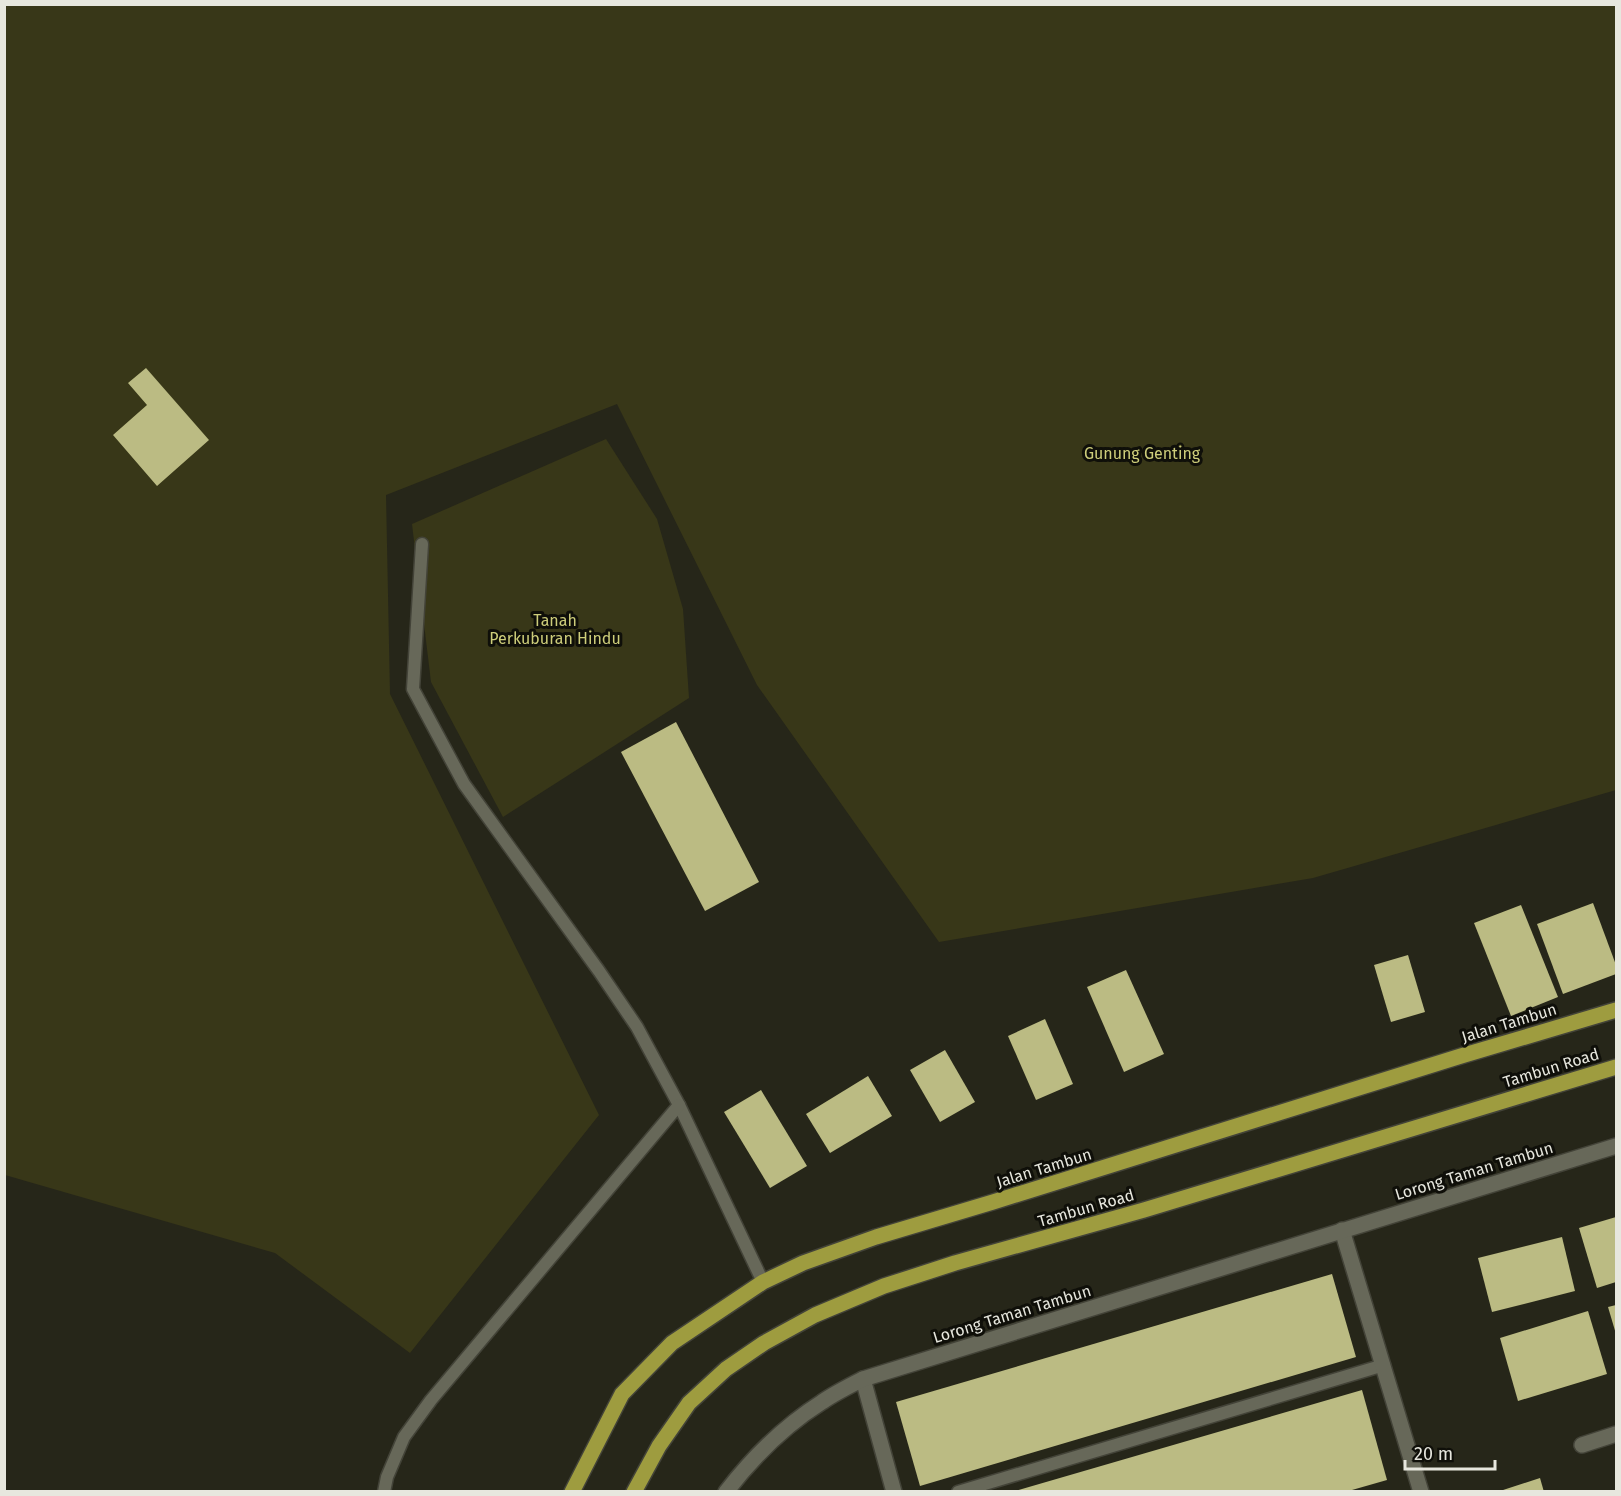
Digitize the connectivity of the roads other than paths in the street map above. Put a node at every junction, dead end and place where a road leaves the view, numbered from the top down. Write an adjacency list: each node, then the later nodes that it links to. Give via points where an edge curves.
1 (422, 544): 4 (lane, via 413,689 464,784 637,1027)
2 (1617, 1010): 7 (main road, Jalan Tambun, via 876,1237)
3 (1617, 1067): 14 (main road, Tambun Road, via 955,1263 855,1298 764,1343 726,1369 689,1403)
4 (680, 1105): 7 (lane); 12 (lane, via 431,1400 404,1437)
5 (1617, 1146): 6 (street, Lorong Taman Tambun)
6 (1342, 1230): 8 (street); 9 (street, Lorong Taman Tambun)
7 (763, 1282): 13 (main road, Jalan Tambun, via 672,1343 622,1394)
8 (1384, 1365): 17 (lane); 18 (street)
9 (863, 1378): 15 (street, Lorong Taman Tambun, via 791,1423 761,1450); 16 (street)
10 (1617, 1434): 11 (street)
11 (1582, 1444)
12 (384, 1491)
13 (572, 1491)
14 (634, 1491)
15 (726, 1491)
16 (894, 1491)
17 (958, 1491)
18 (1421, 1491)

